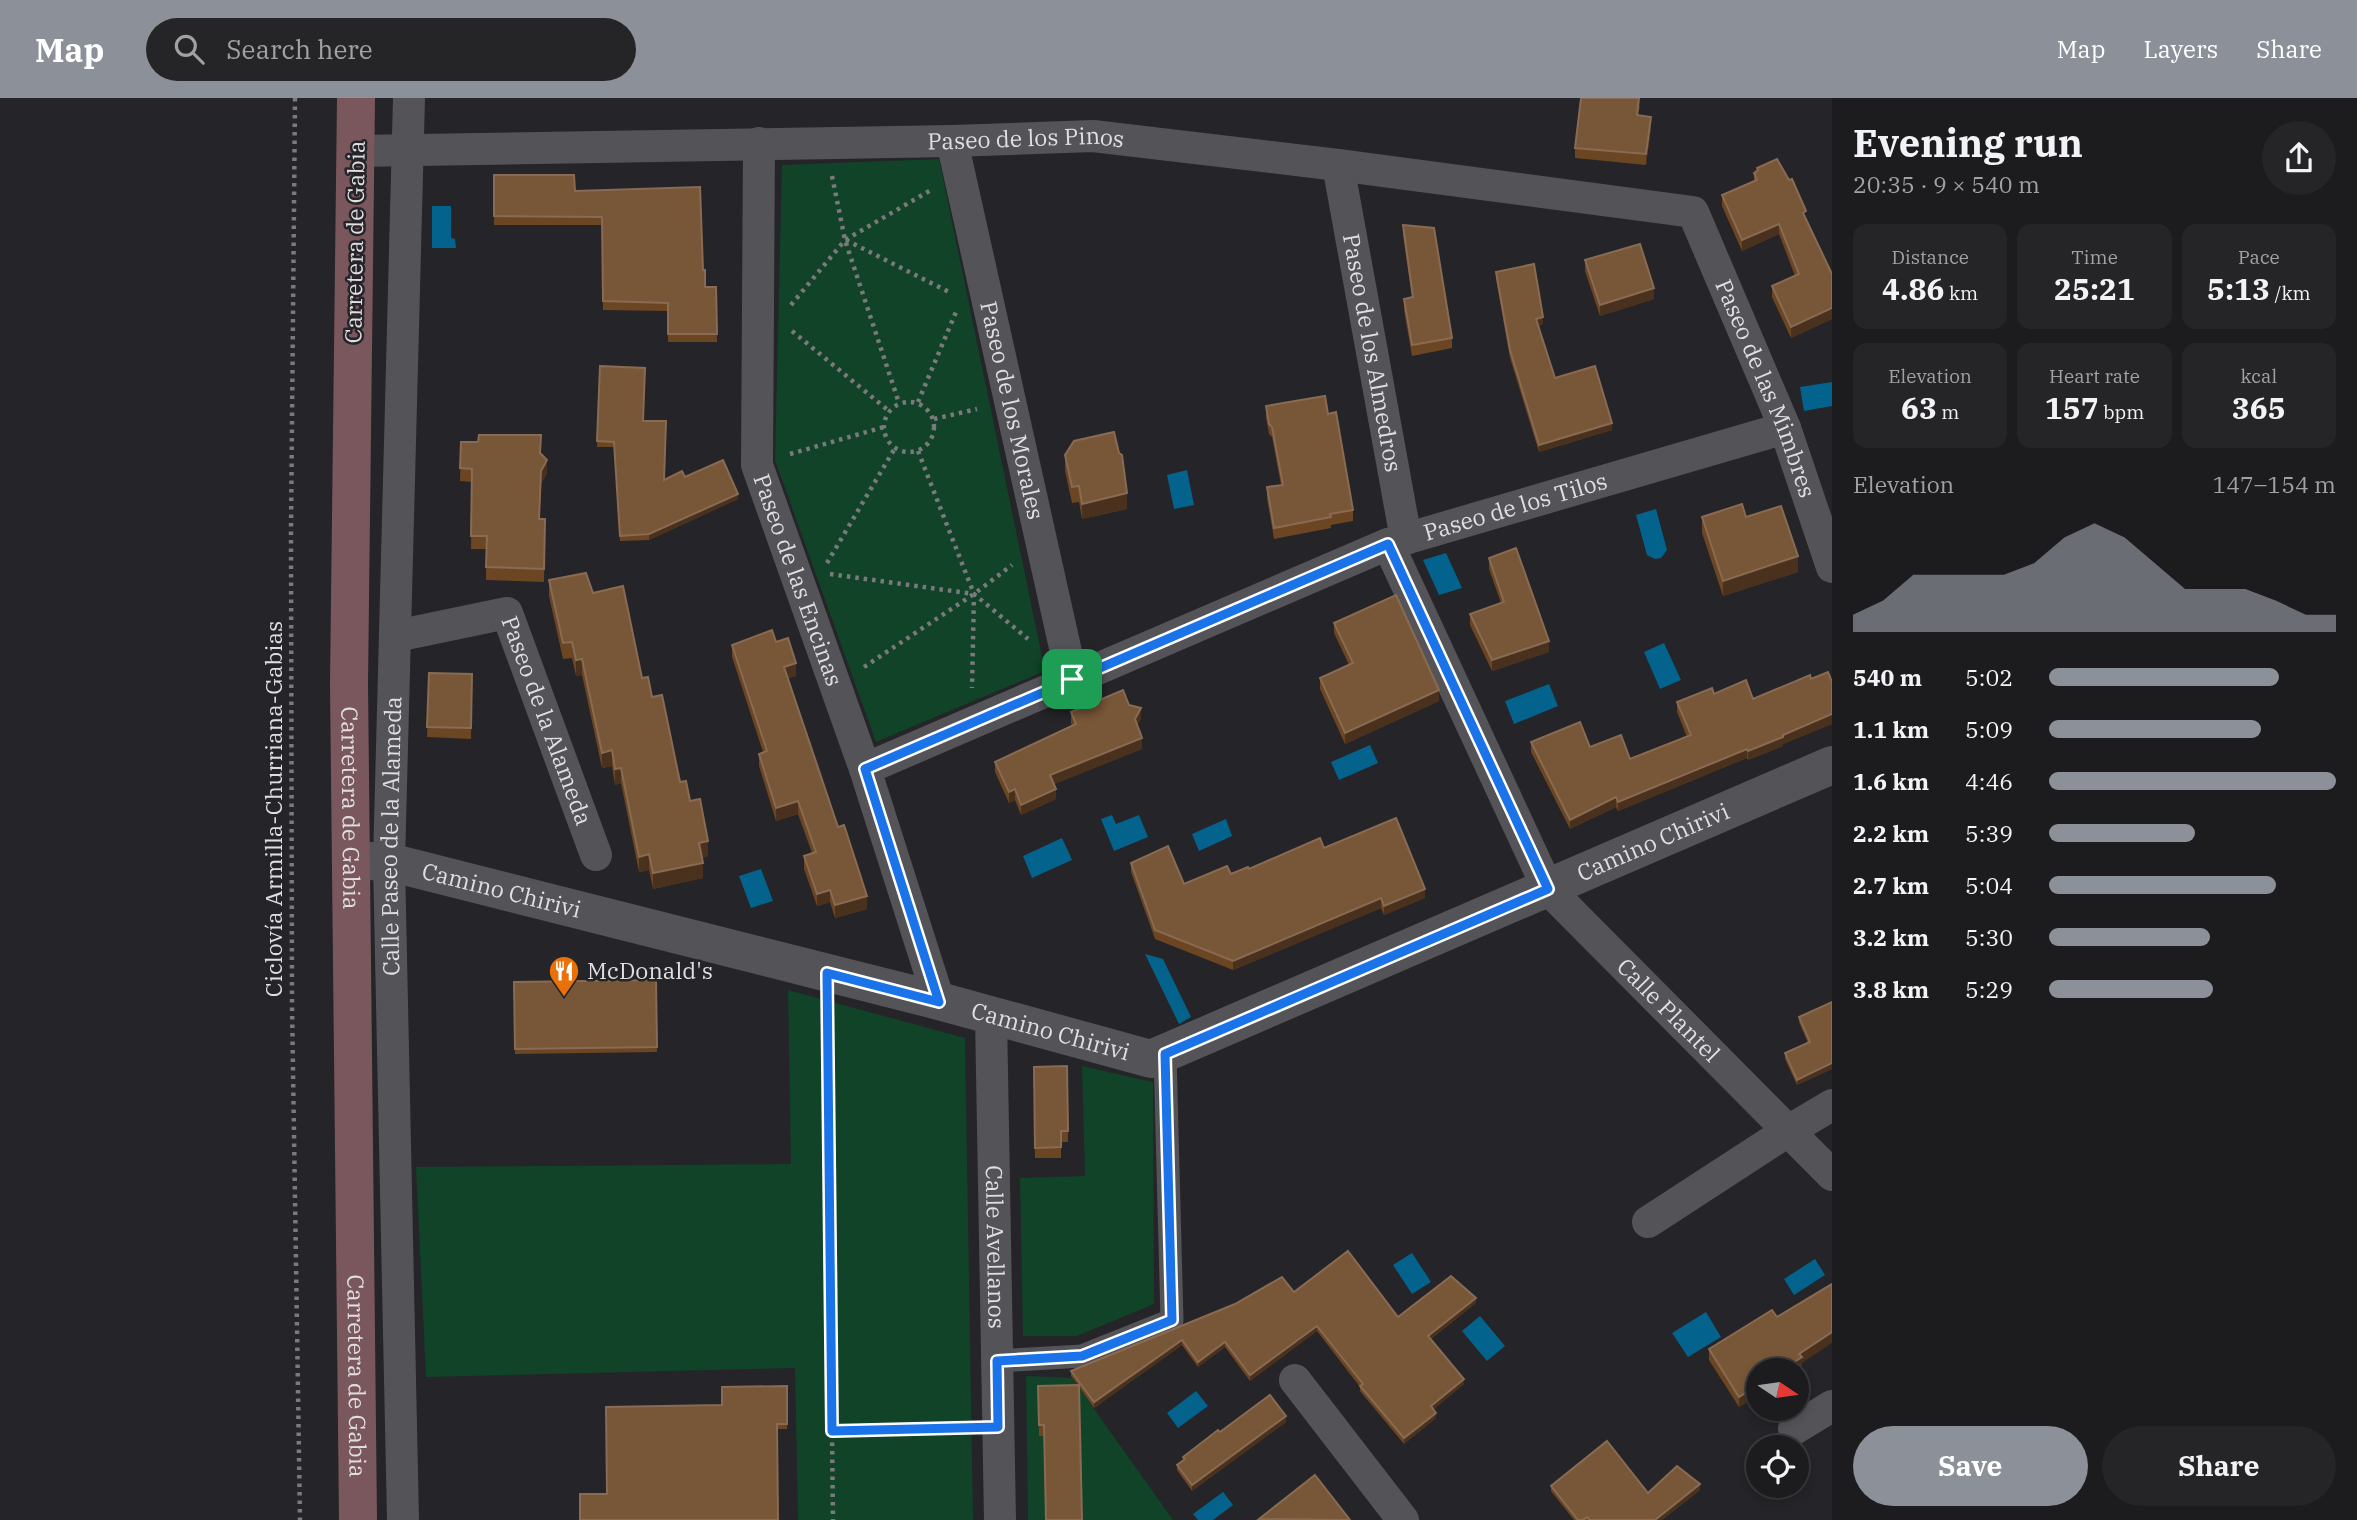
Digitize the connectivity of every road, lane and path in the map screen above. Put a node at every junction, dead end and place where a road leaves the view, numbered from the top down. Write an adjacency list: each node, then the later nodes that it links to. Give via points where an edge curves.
1 (295, 98): 56 (path, Ciclovía Armilla-Churriana-Gabias, via 292,1005)
2 (356, 98): 6 (main road, Carretera de Gabia)
3 (409, 98): 7 (street, Calle Paseo de la Alameda)
4 (952, 141): 5 (street, Paseo de los Pinos); 8 (street, Paseo de los Pinos, via 1093,136); 34 (street, Paseo de los Morales)
5 (759, 143): 7 (street, Paseo de los Pinos); 37 (street, Paseo de las Encinas, via 757,465)
6 (356, 151): 7 (street, Paseo de los Pinos); 39 (main road, Carretera de Gabia)
7 (408, 152): 31 (street, Calle Paseo de la Alameda)
8 (1338, 164): 11 (street, Paseo de los Pinos); 27 (street, Paseo de los Almedros)
9 (831, 171): 12 (path)
10 (936, 187): 12 (path)
11 (1693, 212): 23 (street, Paseo de las Mimbres)
12 (845, 240): 13 (path); 14 (path); 18 (path)
13 (961, 299)
14 (787, 310)
15 (957, 310): 17 (path)
16 (789, 328): 20 (path)
17 (918, 402): 18 (path); 21 (path)
18 (899, 403): 20 (path)
19 (979, 408): 21 (path)
20 (889, 411): 22 (path)
21 (934, 419): 25 (path, via 934,435)
22 (884, 427): 24 (path); 26 (path)
23 (1785, 428): 27 (street, Paseo de los Tilos); 29 (street, Paseo de las Mimbres)
24 (895, 448): 25 (path); 30 (path, via 821,573)
25 (918, 451): 30 (path)
26 (789, 455)
27 (1397, 542): 34 (street, Paseo de los Tilos); 41 (street, Paseo de los Almedros)
28 (1016, 563): 30 (path)
29 (1832, 566)
30 (974, 594): 32 (path); 33 (path); 35 (path)
31 (396, 636): 38 (street, Paseo de la Alameda, via 507,613); 40 (street, Calle Paseo de la Alameda)
32 (1034, 644)
33 (857, 671)
34 (1072, 679): 37 (street, Paseo de los Tilos)
35 (972, 695)
36 (1832, 765): 41 (street, Camino Chirivi)
37 (865, 769): 43 (street, Paseo de las Encinas)
38 (596, 855)
39 (351, 860): 40 (street, Camino Chirivi); 57 (main road, Carretera de Gabia)
40 (389, 862): 42 (street, Camino Chirivi); 58 (street, Calle Paseo de la Alameda)
41 (1548, 889): 45 (street, Camino Chirivi); 47 (street, Calle Plantel)
42 (827, 973): 43 (street, Camino Chirivi); 55 (path)
43 (939, 1002): 44 (street, Camino Chirivi)
44 (991, 1016): 45 (street, Camino Chirivi, via 1151,1059); 50 (street, Calle Avellanos)
45 (1165, 1054): 50 (street, via 1172,1320 1082,1356)
46 (1832, 1105): 47 (street)
47 (1788, 1131): 48 (street, Calle Plantel); 49 (street)
48 (1832, 1175)
49 (1648, 1222)
50 (997, 1361): 53 (street, Calle Avellanos)
51 (1294, 1380): 61 (street)
52 (1832, 1406): 54 (street)
53 (998, 1427): 55 (path); 60 (street, Calle Avellanos)
54 (1794, 1429)
55 (832, 1431): 59 (path)
56 (300, 1520)
57 (358, 1520)
58 (403, 1520)
59 (833, 1520)
60 (1000, 1520)
61 (1403, 1520)

